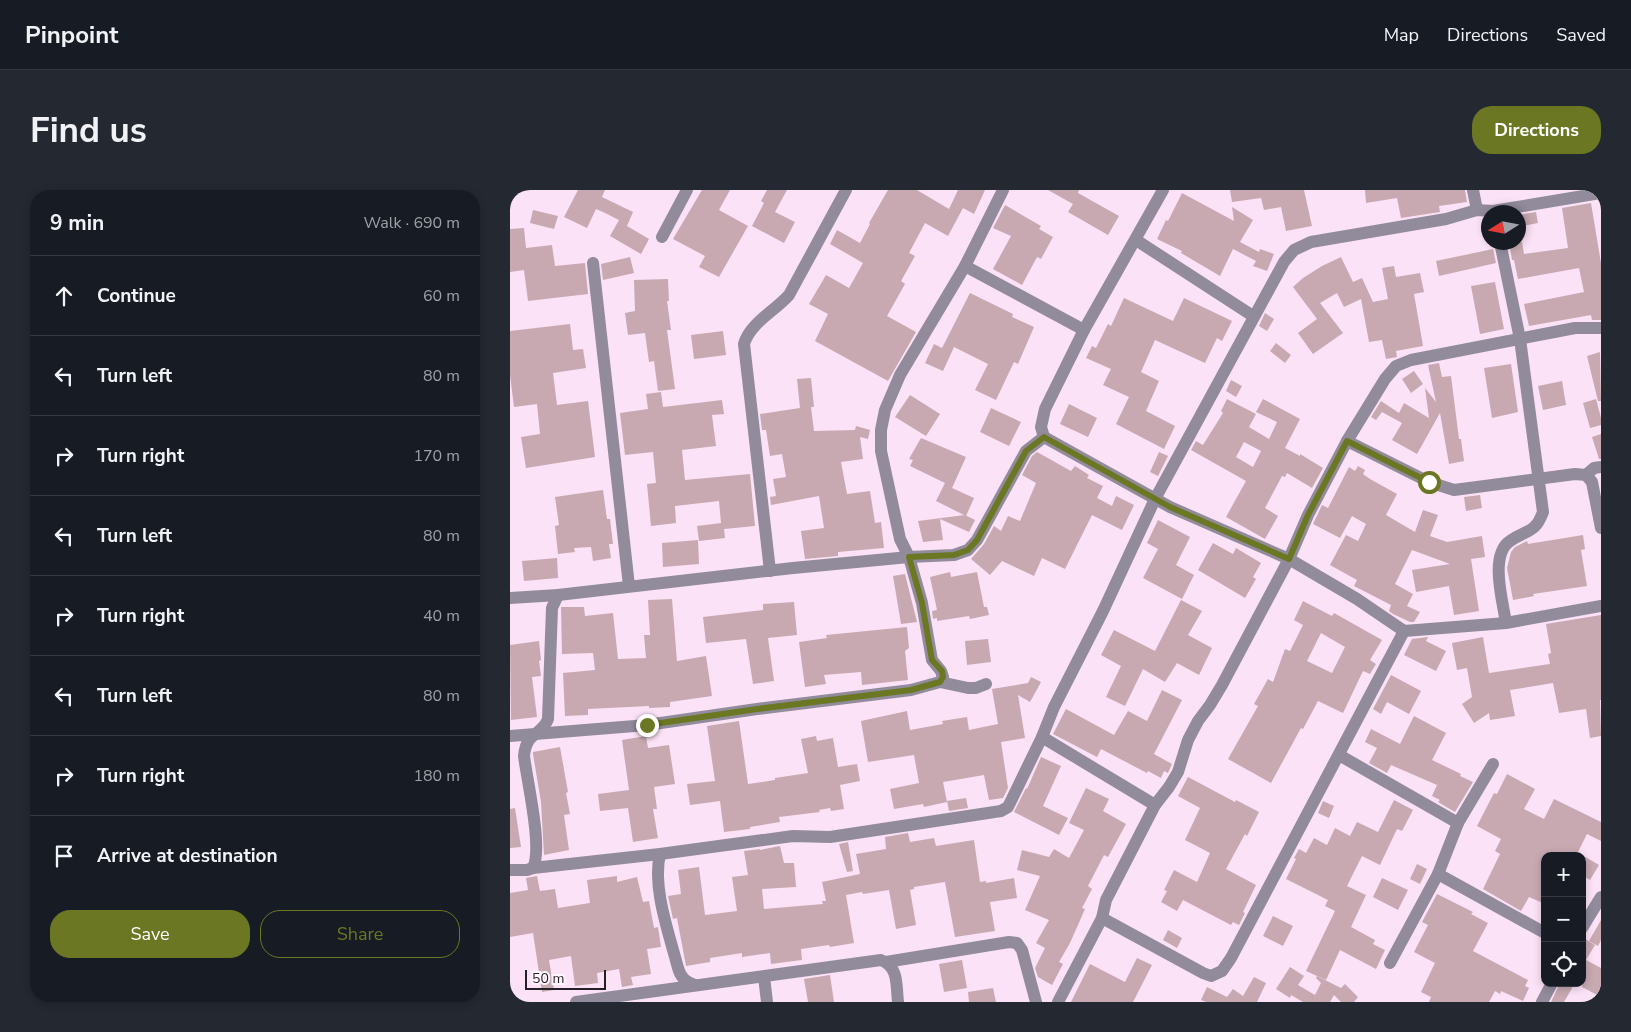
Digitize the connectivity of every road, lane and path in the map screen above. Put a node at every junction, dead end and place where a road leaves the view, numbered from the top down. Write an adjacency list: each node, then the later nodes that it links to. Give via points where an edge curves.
1 (687, 190): 10 (street)
2 (846, 190): 28 (street, via 789,295 752,328 744,344)
3 (1003, 190): 14 (street)
4 (1164, 190): 11 (street)
5 (1473, 190): 8 (street)
6 (1601, 193): 7 (street)
7 (1526, 206)
8 (1477, 210): 9 (street); 15 (street, via 1446,219 1312,242 1294,250)
9 (1481, 210)
10 (662, 236)
11 (1136, 240): 15 (street); 17 (street)
12 (1502, 250): 18 (street)
13 (593, 263): 29 (street)
14 (966, 266): 17 (street); 26 (street, via 900,375 885,410 881,430 881,451 900,539)
15 (1253, 316): 24 (street)
16 (1601, 328): 18 (street, via 1575,328)
17 (1084, 330): 19 (street, via 1045,409 1041,427)
18 (1520, 338): 20 (street, via 1411,360 1396,366); 23 (street)
19 (1044, 437): 24 (street); 26 (street, via 1026,451 977,540 968,550 954,555)
20 (1347, 441): 23 (street, via 1429,482 1454,490); 27 (street)
21 (1601, 466): 22 (street)
22 (1586, 475): 23 (street); 25 (street, via 1592,482)
23 (1539, 478): 35 (street, via 1543,512 1539,522 1535,528 1508,542 1501,555 1498,573)
24 (1155, 499): 27 (street); 41 (street)
25 (1601, 528)
26 (909, 557): 28 (street); 37 (street, via 922,603 932,660 942,671)
27 (1289, 559): 36 (street); 44 (street, via 1192,734 1178,772)
28 (770, 571): 29 (street)
29 (629, 586): 30 (street)
30 (558, 595): 31 (street); 34 (street)
31 (534, 596): 32 (street); 34 (street)
32 (510, 598)
33 (1601, 606): 35 (street)
34 (552, 608): 39 (street, via 548,719 544,727)
35 (1506, 623): 36 (street)
36 (1404, 631): 42 (street)
37 (940, 682): 38 (street, via 968,688); 39 (street, via 911,690 647,725)
38 (986, 684)
39 (534, 733): 40 (street); 47 (street, via 526,742 524,756 535,834 536,861)
40 (510, 736)
41 (1042, 737): 44 (street); 46 (street, via 1008,807 1001,811 830,838 793,836)
42 (1339, 755): 45 (street); 51 (street, via 1222,971 1211,976 1203,973)
43 (1493, 764): 45 (street)
44 (1155, 805): 51 (street, via 1106,900)
45 (1458, 823): 49 (street)
46 (660, 854): 47 (street); 57 (street, via 657,884 680,976)
47 (533, 868): 48 (street)
48 (510, 870)
49 (1438, 874): 53 (street); 55 (street)
50 (1601, 897): 52 (street)
51 (1102, 918): 64 (street)
52 (1586, 921)
53 (1541, 931)
54 (886, 962): 56 (street, via 881,960); 62 (street, via 894,971); 63 (street, via 1017,943 1022,950)
55 (1390, 963)
56 (764, 977): 57 (street); 61 (street)
57 (695, 985): 59 (street)
58 (1550, 987): 65 (street)
59 (637, 998): 60 (street)
60 (576, 1002)
61 (767, 1002)
62 (898, 1002)
63 (1036, 1002)
64 (1058, 1002)
65 (1542, 1002)

